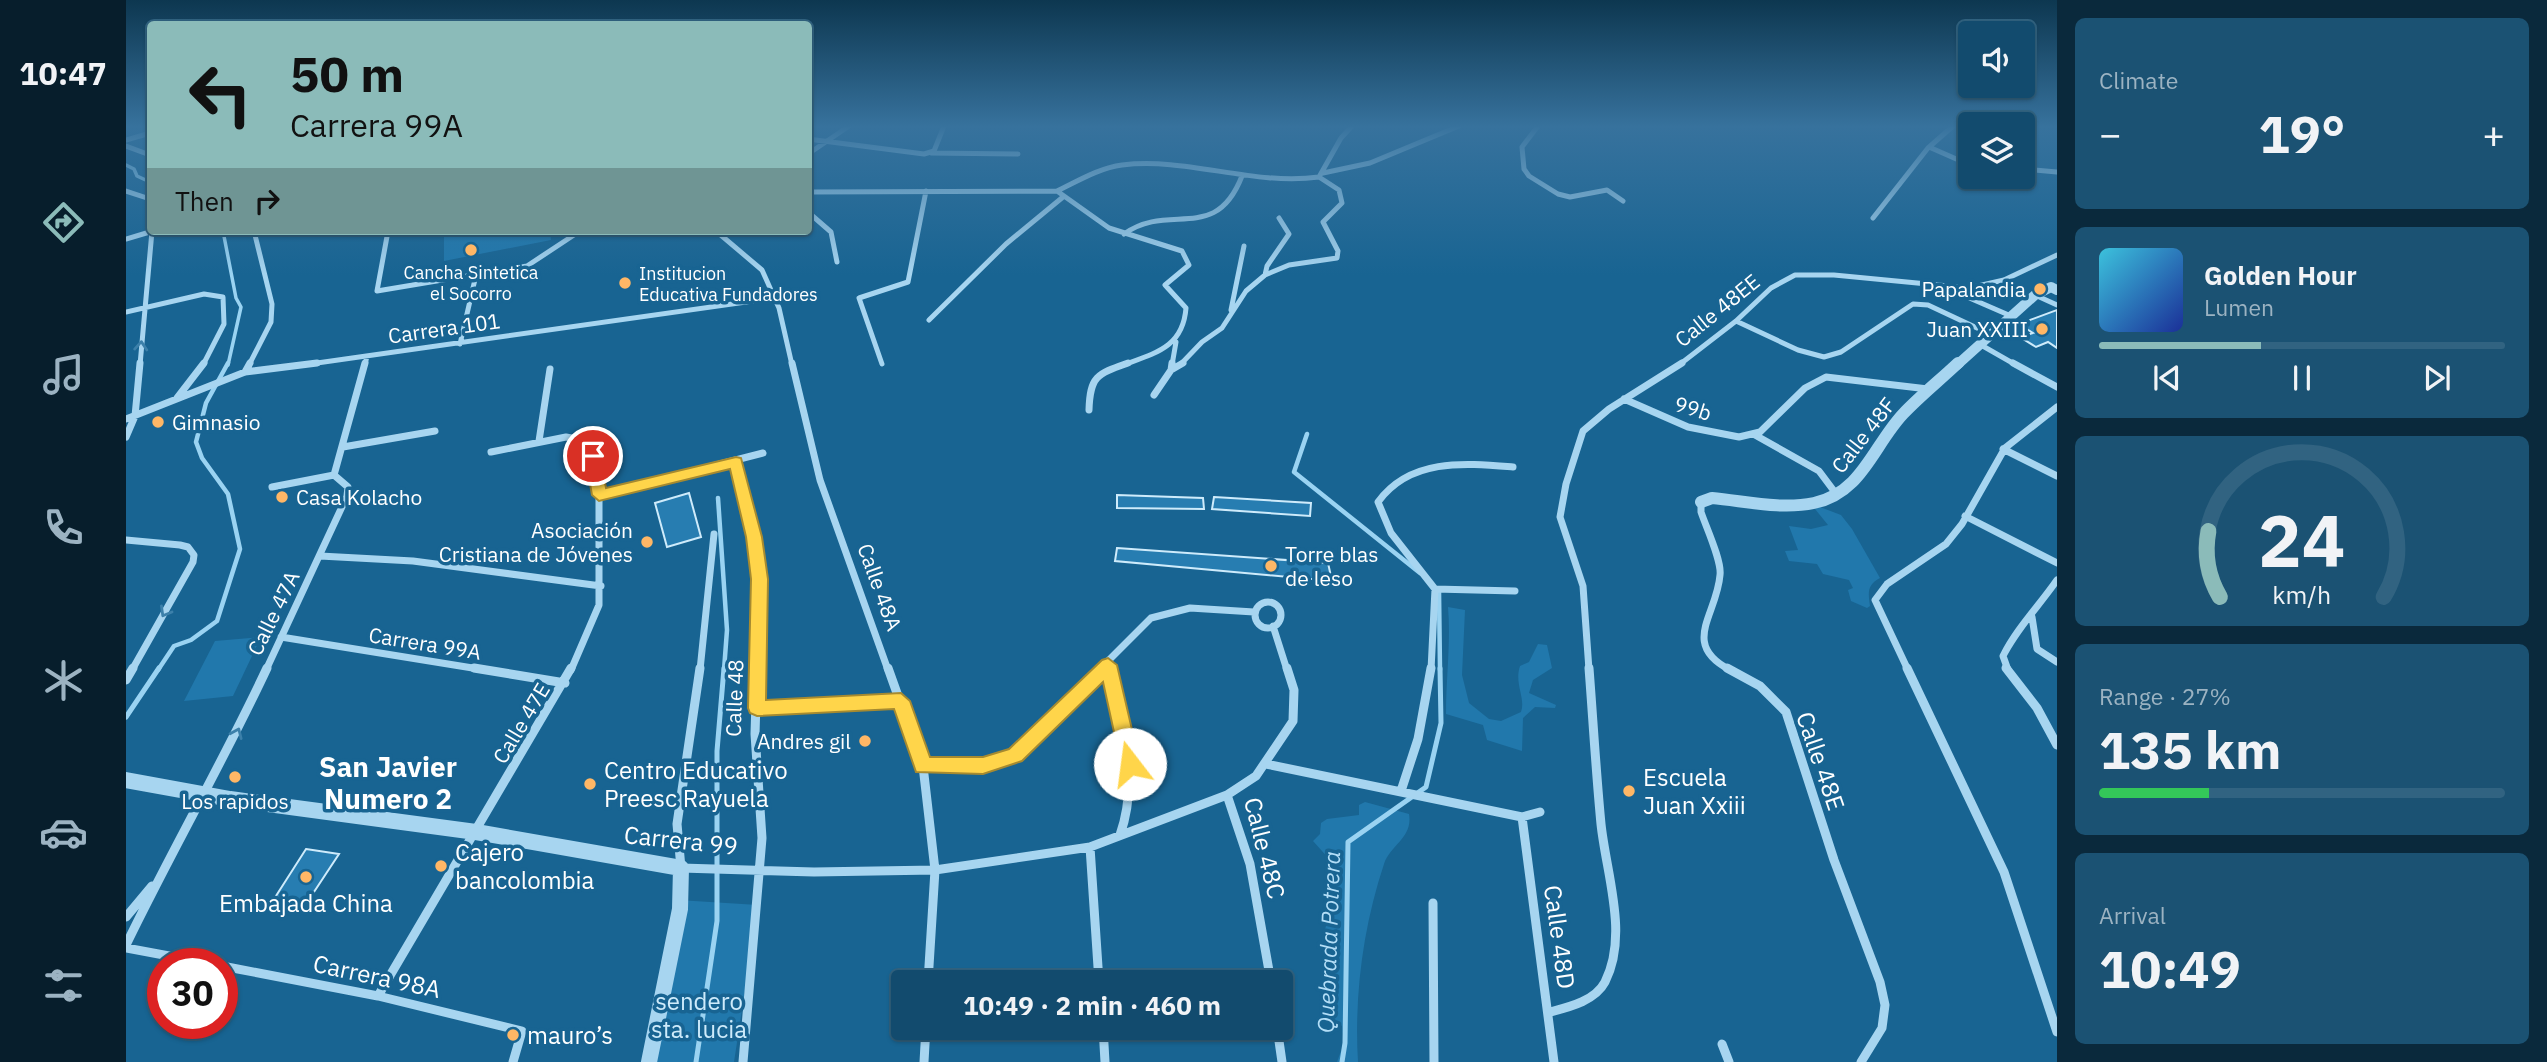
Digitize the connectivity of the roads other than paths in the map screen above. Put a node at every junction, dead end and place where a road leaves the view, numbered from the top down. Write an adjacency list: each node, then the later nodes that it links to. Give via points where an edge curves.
1 (1093, 176): 10 (street)
2 (1239, 176): 3 (street)
3 (1242, 176): 4 (street, via 1283,180); 19 (street, via 1235,194 1214,215 1139,223)
4 (1317, 176)
5 (1322, 176): 30 (street, via 1339,190 1342,203 1323,222 1338,251 1336,258 1289,265)
6 (1529, 176): 14 (street, via 1563,196 1608,190)
7 (1904, 176): 17 (street, via 1887,206)
8 (126, 191): 13 (street)
9 (926, 191): 10 (street); 11 (street); 46 (street, via 908,282 859,298)
10 (1056, 191): 12 (street)
11 (812, 192)
12 (1063, 197): 19 (street); 39 (street, via 1006,244)
13 (147, 198)
14 (1623, 201)
15 (812, 215): 28 (street, via 838,242)
16 (1279, 218): 30 (street, via 1289,234)
17 (1872, 218)
18 (147, 233): 25 (street)
19 (1124, 234): 42 (street, via 1182,251 1189,265 1165,285 1186,308 1187,318)
20 (153, 235): 35 (street)
21 (258, 235): 49 (street, via 272,304 271,321)
22 (387, 235): 29 (street, via 377,291)
23 (574, 235): 29 (street, via 531,265)
24 (723, 235): 33 (street, Calle 48A, via 762,271)
25 (126, 239)
26 (1244, 246): 37 (street)
27 (2057, 255): 31 (street, Calle 48EE, via 2004,280 1977,288)
28 (837, 262)
29 (476, 275): 43 (street)
30 (1265, 275): 37 (street)
31 (1947, 288): 38 (street); 40 (street, Calle 48EE, via 1795,275 1771,288)
32 (2050, 290): 34 (street); 38 (street, Calle 48F)
33 (774, 298): 43 (street, Carrera 101); 92 (street, Calle 48A, via 820,480)
34 (2057, 304)
35 (144, 308): 36 (street); 53 (street, via 204,293 223,298 227,306 216,345); 57 (street, one-way to 35)
36 (126, 313)
37 (1230, 314): 48 (street, via 1222,328)
38 (2011, 316): 41 (street, Calle 48F)
39 (929, 320)
40 (1736, 321): 41 (street, via 1824,357 1841,352 1913,304 1928,305); 54 (street, Calle 48EE)
41 (1992, 336): 44 (street, Calle 48F)
42 (1176, 342): 48 (street); 56 (street, via 1098,376 1090,385)
43 (460, 344): 45 (street, Carrera 101)
44 (1981, 345): 50 (street); 51 (street, Calle 48F)
45 (367, 356): 49 (street, Carrera 101); 63 (street)
46 (882, 364)
47 (550, 369): 62 (street)
48 (1171, 370): 52 (street)
49 (245, 372): 53 (street, Carrera 101)
50 (2057, 387)
51 (1932, 390): 60 (street, via 1817,379); 73 (street, Calle 48F, via 1910,406 1857,478)
52 (1154, 395)
53 (177, 399): 57 (street, Carrera 101)
54 (1624, 399): 60 (street, 99b, via 1672,422 1712,433); 119 (street, Calle 48EE, via 1583,431 1563,496 1561,524 1584,595 1601,824 1616,912 1615,948 1609,977 1595,993 1578,1005)
55 (2057, 407): 64 (street)
56 (1089, 410)
57 (135, 416): 58 (street, Carrera 101); 61 (street)
58 (126, 419)
59 (435, 431): 63 (street)
60 (1755, 435): 73 (street, via 1819,471)
61 (126, 437)
62 (539, 441): 65 (street); 72 (street, Calle 47E, via 574,436 589,441)
63 (343, 447): 69 (street)
64 (2003, 449): 70 (street); 75 (street)
65 (491, 452)
66 (763, 453): 67 (street)
67 (736, 462): 72 (street); 93 (street, Calle 48, via 759,579)
68 (1513, 467): 82 (street, via 1469,463 1424,469 1384,490 1378,502 1391,533)
69 (334, 475): 71 (street); 78 (street, Calle 47A, via 348,487 347,496)
70 (2057, 476)
71 (272, 487)
72 (599, 495): 81 (street, Calle 47E)
73 (1837, 495): 74 (street, Calle 48F, via 1801,505 1712,498)
74 (1701, 502): 134 (street, Calle 48E, via 1721,573 1703,647 1713,661 1760,686 1786,712 1833,860 1880,982 1885,1005 1882,1028)
75 (1965, 516): 79 (street); 120 (street, via 1945,544 1880,590 1875,606 1917,684 2004,872)
76 (714, 534): 106 (street, via 696,703 677,824)
77 (126, 540): 90 (street, one-way to 90, via 180,545 193,552 193,562)
78 (320, 556): 81 (street, via 400,560); 87 (street, Calle 47A)
79 (2057, 563)
80 (2057, 580): 85 (street)
81 (600, 586): 91 (street, Calle 47E, via 599,605)
82 (1435, 589): 83 (street); 98 (street, via 1433,675)
83 (1516, 591)
84 (1254, 612): 86 (street, via 1257,621); 86 (street, via 1264,603 1279,608 1283,617); 89 (street, via 1190,608 1151,618)
85 (2032, 617): 88 (street, via 2037,649); 94 (street, via 2004,650 2006,668 2037,708)
86 (1273, 626): 95 (street, Calle 48C, via 1294,690 1293,721)
87 (281, 637): 91 (street, Carrera 99A); 99 (street, Calle 47A, one-way to 87)
88 (2057, 662)
89 (1108, 665): 96 (street, via 1005,761 983,766); 104 (street, via 1130,764 1127,821)
90 (126, 680)
91 (565, 683): 103 (street, Calle 47E)
92 (901, 701): 93 (street); 96 (street, Calle 48A)
93 (757, 708): 108 (street, Calle 48)
94 (2057, 746)
95 (1266, 764): 98 (street); 100 (street, Calle 48C)
96 (923, 766): 107 (street, Calle 48A)
97 (126, 780): 99 (street, Carrera 99)
98 (1404, 792): 102 (street)
99 (207, 794): 103 (street, Carrera 99); 109 (street, Calle 47A)
100 (1227, 795): 104 (street, Carrera 99); 117 (street, Calle 48C, via 1250,863)
101 (1540, 811): 102 (street)
102 (1522, 817): 119 (street, Calle 48D)
103 (476, 832): 106 (street, Carrera 99); 118 (street, Calle 47E)
104 (1121, 835): 105 (street, Carrera 99)
105 (1090, 847): 107 (street, Carrera 99); 116 (street)
106 (686, 869): 108 (street, Carrera 99); 126 (street)
107 (935, 870): 108 (street, Carrera 99); 115 (street, Calle 48A)
108 (760, 871): 127 (street, Calle 48)
109 (159, 877): 111 (street, Calle 47A); 112 (street, Calle 47A)
110 (1433, 903): 131 (street)
111 (126, 916)
112 (126, 947): 113 (street)
113 (147, 951)
114 (238, 969): 118 (street, Carrera 98A)
115 (929, 970)
116 (1098, 970)
117 (1269, 970)
118 (378, 996): 125 (street, Carrera 98A, via 522,1031)
119 (1550, 1012): 132 (street, Calle 48D)
120 (2057, 1032)
121 (925, 1040): 128 (street)
122 (1104, 1040): 129 (street)
123 (1279, 1040): 130 (street)
124 (1722, 1044): 133 (street)
125 (513, 1062)
126 (649, 1062)
127 (743, 1062)
128 (924, 1062)
129 (1105, 1062)
130 (1282, 1062)
131 (1434, 1062)
132 (1554, 1062)
133 (1729, 1062)
134 (1861, 1062)

